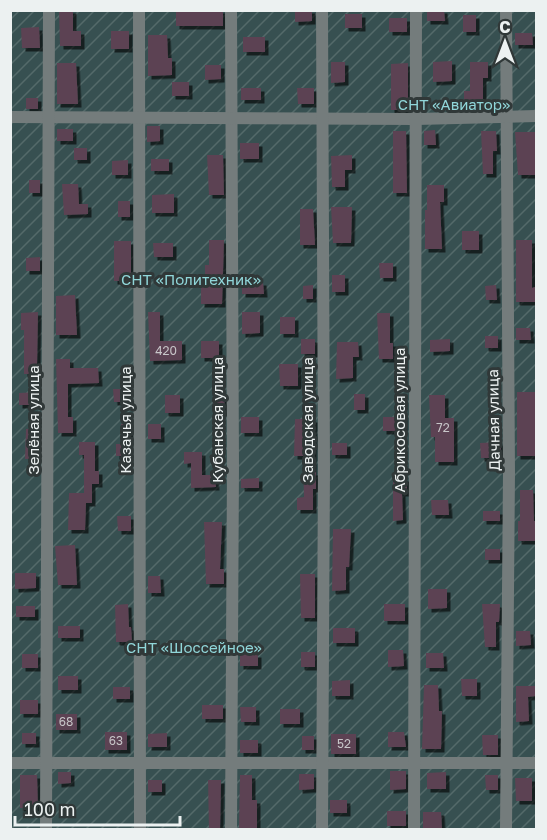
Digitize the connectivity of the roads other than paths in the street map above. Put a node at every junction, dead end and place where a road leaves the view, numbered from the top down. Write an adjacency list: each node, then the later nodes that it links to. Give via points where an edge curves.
1 (49, 10): 10 (street, Зелёная улица)
2 (139, 10): 11 (street, Казачья улица)
3 (231, 10): 12 (street, Кубанская улица)
4 (322, 10): 13 (street, Заводская улица)
5 (416, 10): 14 (street, Абрикосовая улица)
6 (506, 10): 7 (street, Дачная улица)
7 (506, 116): 8 (street); 14 (street); 21 (street, Дачная улица)
8 (537, 116)
9 (10, 117): 10 (street)
10 (50, 117): 11 (street); 15 (street, Зелёная улица)
11 (140, 118): 12 (street); 19 (street, Казачья улица)
12 (231, 119): 13 (street); 16 (street, Кубанская улица)
13 (322, 119): 14 (street); 20 (street, Заводская улица)
14 (416, 119): 17 (street, Абрикосовая улица)
15 (47, 762): 18 (street); 19 (street); 23 (street, Зелёная улица)
16 (231, 762): 19 (street); 20 (street); 25 (street, Кубанская улица)
17 (415, 762): 20 (street); 21 (street); 27 (street, Абрикосовая улица)
18 (10, 763)
19 (141, 763): 24 (street, Казачья улица)
20 (322, 763): 26 (street, Заводская улица)
21 (506, 763): 22 (street); 28 (street, Дачная улица)
22 (537, 763)
23 (46, 830)
24 (140, 830)
25 (231, 830)
26 (322, 830)
27 (414, 830)
28 (506, 830)

